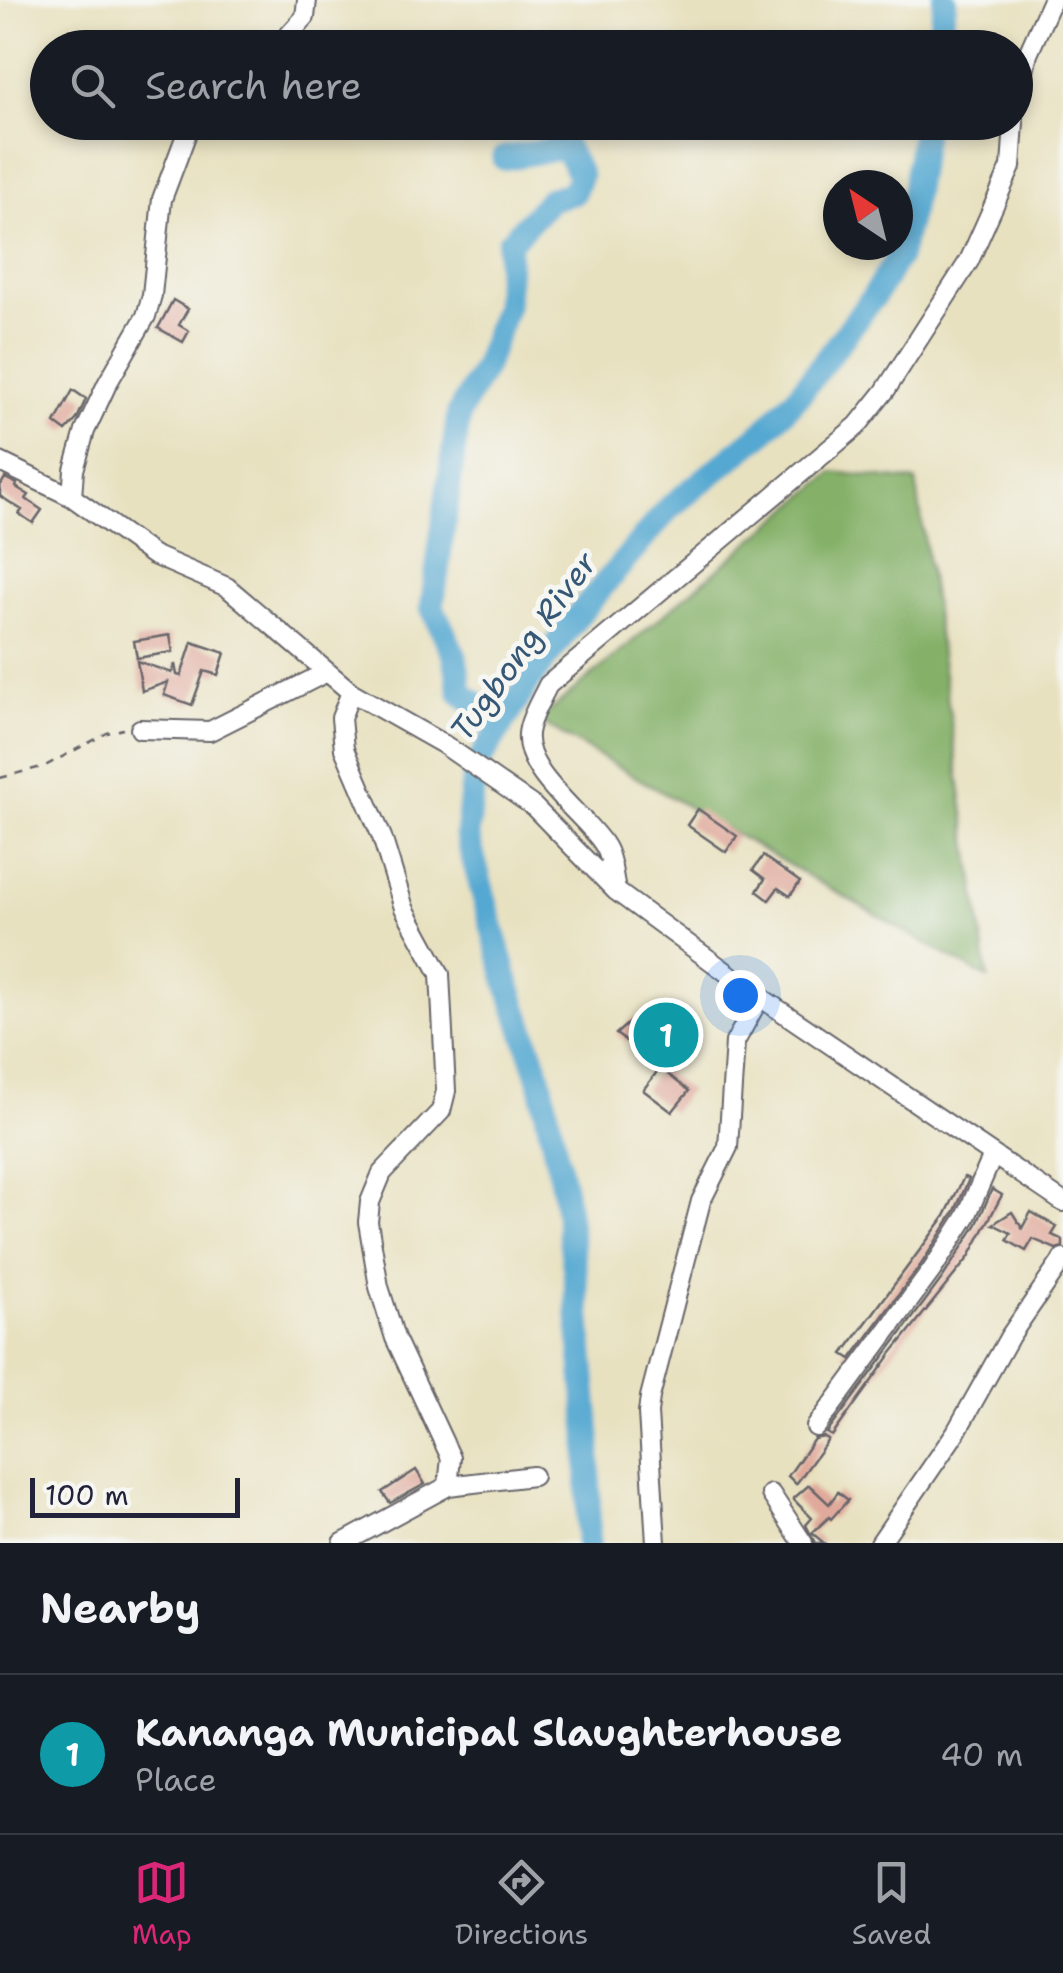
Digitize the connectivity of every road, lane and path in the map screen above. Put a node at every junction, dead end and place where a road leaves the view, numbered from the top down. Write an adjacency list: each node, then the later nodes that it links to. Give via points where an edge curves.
1 (308, 0): 3 (street)
2 (1052, 0): 4 (street)
3 (293, 30)
4 (1033, 43)
5 (184, 140): 8 (street, via 162,200 146,316 85,431)
6 (1013, 140): 13 (street, via 1012,167 969,261 858,426 548,685 527,731 532,756 608,850)
7 (0, 462): 8 (street)
8 (72, 497): 9 (street, via 153,555 227,586)
9 (327, 672): 10 (street); 11 (street, via 210,730)
10 (351, 692): 13 (street, via 533,806); 22 (street, via 340,718 344,750 404,908 440,974 446,1091 441,1111 382,1173 368,1222 395,1338 451,1458)
11 (140, 728): 12 (path, via 107,733 45,766)
12 (0, 778)
13 (616, 891): 14 (street)
14 (760, 997): 15 (street); 25 (street, via 735,1042 728,1146 701,1202 650,1397)
15 (993, 1155): 16 (street); 17 (street)
16 (1017, 1171): 17 (street); 18 (street)
17 (981, 1182): 20 (street, via 932,1270)
18 (1063, 1202)
19 (1063, 1259): 27 (street)
20 (816, 1427)
21 (533, 1476): 22 (street)
22 (448, 1486): 24 (street)
23 (771, 1494): 26 (street)
24 (342, 1543)
25 (656, 1543)
26 (803, 1543)
27 (880, 1543)

